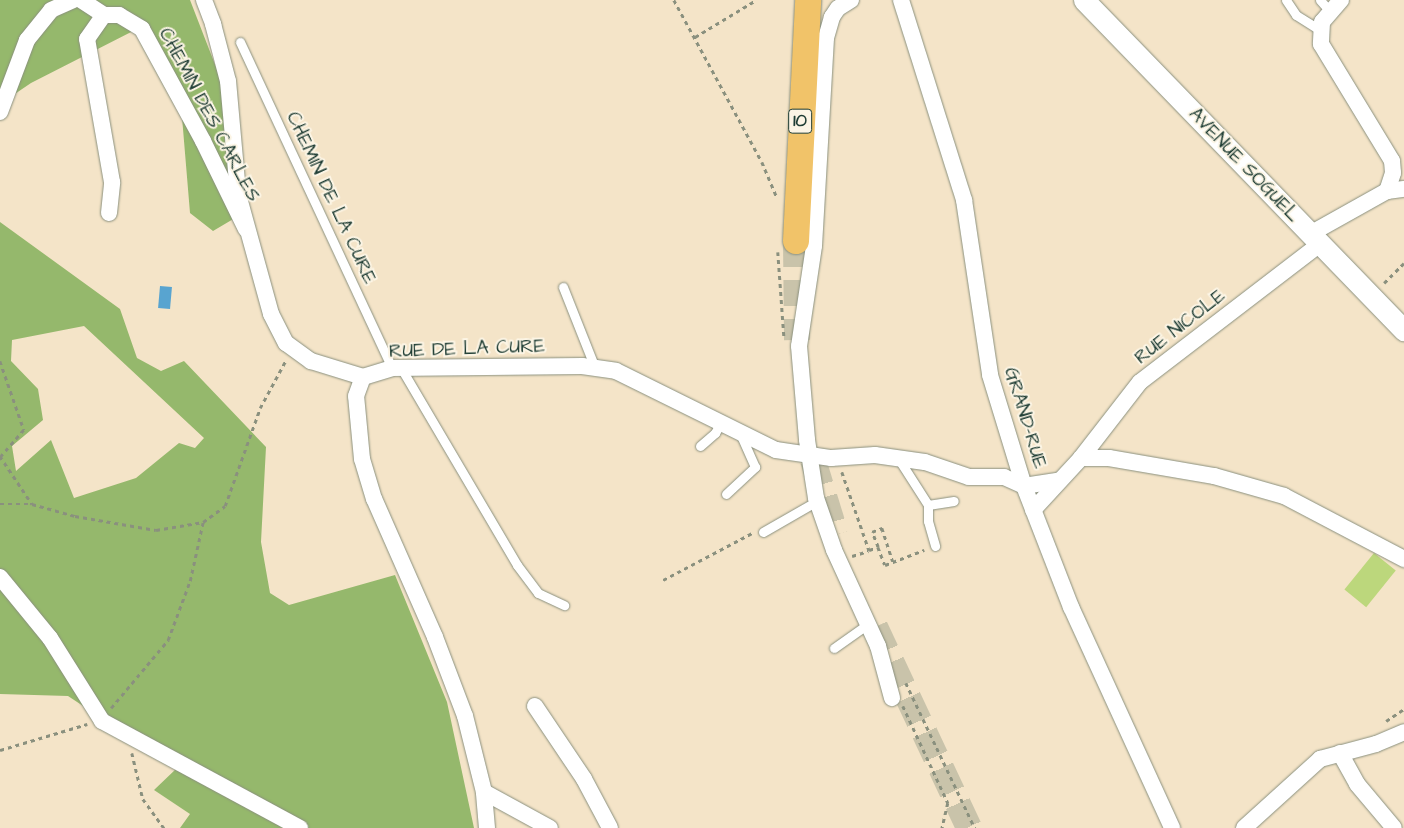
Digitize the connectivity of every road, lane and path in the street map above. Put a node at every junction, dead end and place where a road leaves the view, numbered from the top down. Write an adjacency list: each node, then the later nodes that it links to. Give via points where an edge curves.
1 (72, 0): 16 (street, via 51,10 27,40)
2 (81, 0): 12 (street, CHEMIN DES CARLES)
3 (204, 0): 21 (street, via 228,81 238,194)
4 (674, 0): 14 (path)
5 (756, 0): 14 (path)
6 (808, 0): 23 (main road, 10)
7 (851, 0): 38 (street, via 838,8 832,17 825,53 814,246 799,346)
8 (901, 0): 43 (street, GRAND-RUE, via 964,200 990,375)
9 (1084, 0): 22 (street, AVENUE SOGUEL)
10 (1286, 0): 13 (lane, via 1296,15)
11 (1330, 3): 13 (street)
12 (104, 15): 20 (street, via 87,40 112,182); 21 (street, CHEMIN DES CARLES, via 119,15 142,30 203,141)
13 (1320, 30): 18 (street, via 1324,51 1392,161 1393,173)
14 (695, 36): 19 (path)
15 (240, 42): 31 (lane, CHEMIN DE LA CURE)
16 (0, 112)
17 (1404, 189): 18 (street, RUE NICOLE)
18 (1388, 191): 22 (street, RUE NICOLE)
19 (780, 202)
20 (109, 213)
21 (246, 229): 29 (street, via 271,314 286,343)
22 (1315, 239): 26 (street, AVENUE SOGUEL); 41 (street, RUE NICOLE, via 1140,382)
23 (787, 242): 28 (path)
24 (1404, 263): 26 (path)
25 (563, 288): 32 (lane)
26 (1371, 297): 27 (street, AVENUE SOGUEL)
27 (1404, 330)
28 (784, 339)
29 (294, 349): 33 (street, via 311,362); 51 (path, via 260,408 225,506)
30 (0, 361): 37 (path, via 24,430)
31 (397, 368): 32 (street, RUE DE LA CURE); 33 (street, RUE DE LA CURE); 59 (lane, CHEMIN DE LA CURE, via 517,565 538,594)
32 (595, 368): 34 (street, RUE DE LA CURE, via 616,371)
33 (362, 377): 70 (street, via 356,396 362,459 374,499 435,637 461,707)
34 (720, 422): 35 (street, RUE DE LA CURE); 36 (lane, via 711,438)
35 (740, 433): 38 (street, RUE DE LA CURE, via 776,450); 44 (lane, via 756,467)
36 (700, 446)
37 (0, 456): 48 (path)
38 (808, 456): 39 (street, RUE DE LA CURE); 45 (street)
39 (839, 458): 40 (street, RUE DE LA CURE, via 875,454); 54 (path, via 843,479 869,550)
40 (898, 458): 43 (street, RUE DE LA CURE, via 925,462 969,477 1004,477); 49 (lane)
41 (1080, 458): 42 (street, RUE NICOLE); 55 (street, via 1109,458 1214,476 1284,496)
42 (1057, 481): 43 (street); 50 (street, RUE NICOLE)
43 (1024, 486): 50 (street, GRAND-RUE)
44 (726, 494)
45 (817, 501): 52 (lane); 60 (street, via 834,550)
46 (954, 501): 49 (lane)
47 (0, 504): 48 (path)
48 (32, 504): 51 (path, via 75,516 156,530)
49 (928, 505): 53 (lane, via 928,521)
50 (1033, 510): 78 (street, GRAND-RUE, via 1071,607)
51 (204, 522): 65 (path, via 190,581 168,640)
52 (766, 530): 58 (path, via 767,526)
53 (935, 546): 56 (path)
54 (878, 547): 56 (path, via 885,565); 56 (path, via 872,532 882,528)
55 (1404, 559)
56 (894, 561)
57 (0, 577): 65 (street, via 50,638)
58 (663, 580)
59 (564, 604)
60 (868, 624): 61 (lane); 63 (street, via 878,646)
61 (834, 648)
62 (903, 678): 77 (path)
63 (892, 698): 76 (path, via 904,706 948,802)
64 (535, 706): 75 (street, via 588,785)
65 (102, 720): 67 (street); 68 (path)
66 (1404, 732): 69 (street, via 1376,744)
67 (130, 734): 71 (path, via 133,766 144,799); 72 (street)
68 (0, 750)
69 (1340, 753): 79 (street, via 1320,759); 80 (street, via 1357,784)
70 (484, 792): 73 (street); 74 (street)
71 (164, 828)
72 (300, 828)
73 (487, 828)
74 (550, 828)
75 (610, 828)
76 (942, 828)
77 (975, 828)
78 (1172, 828)
79 (1244, 828)
80 (1394, 828)

